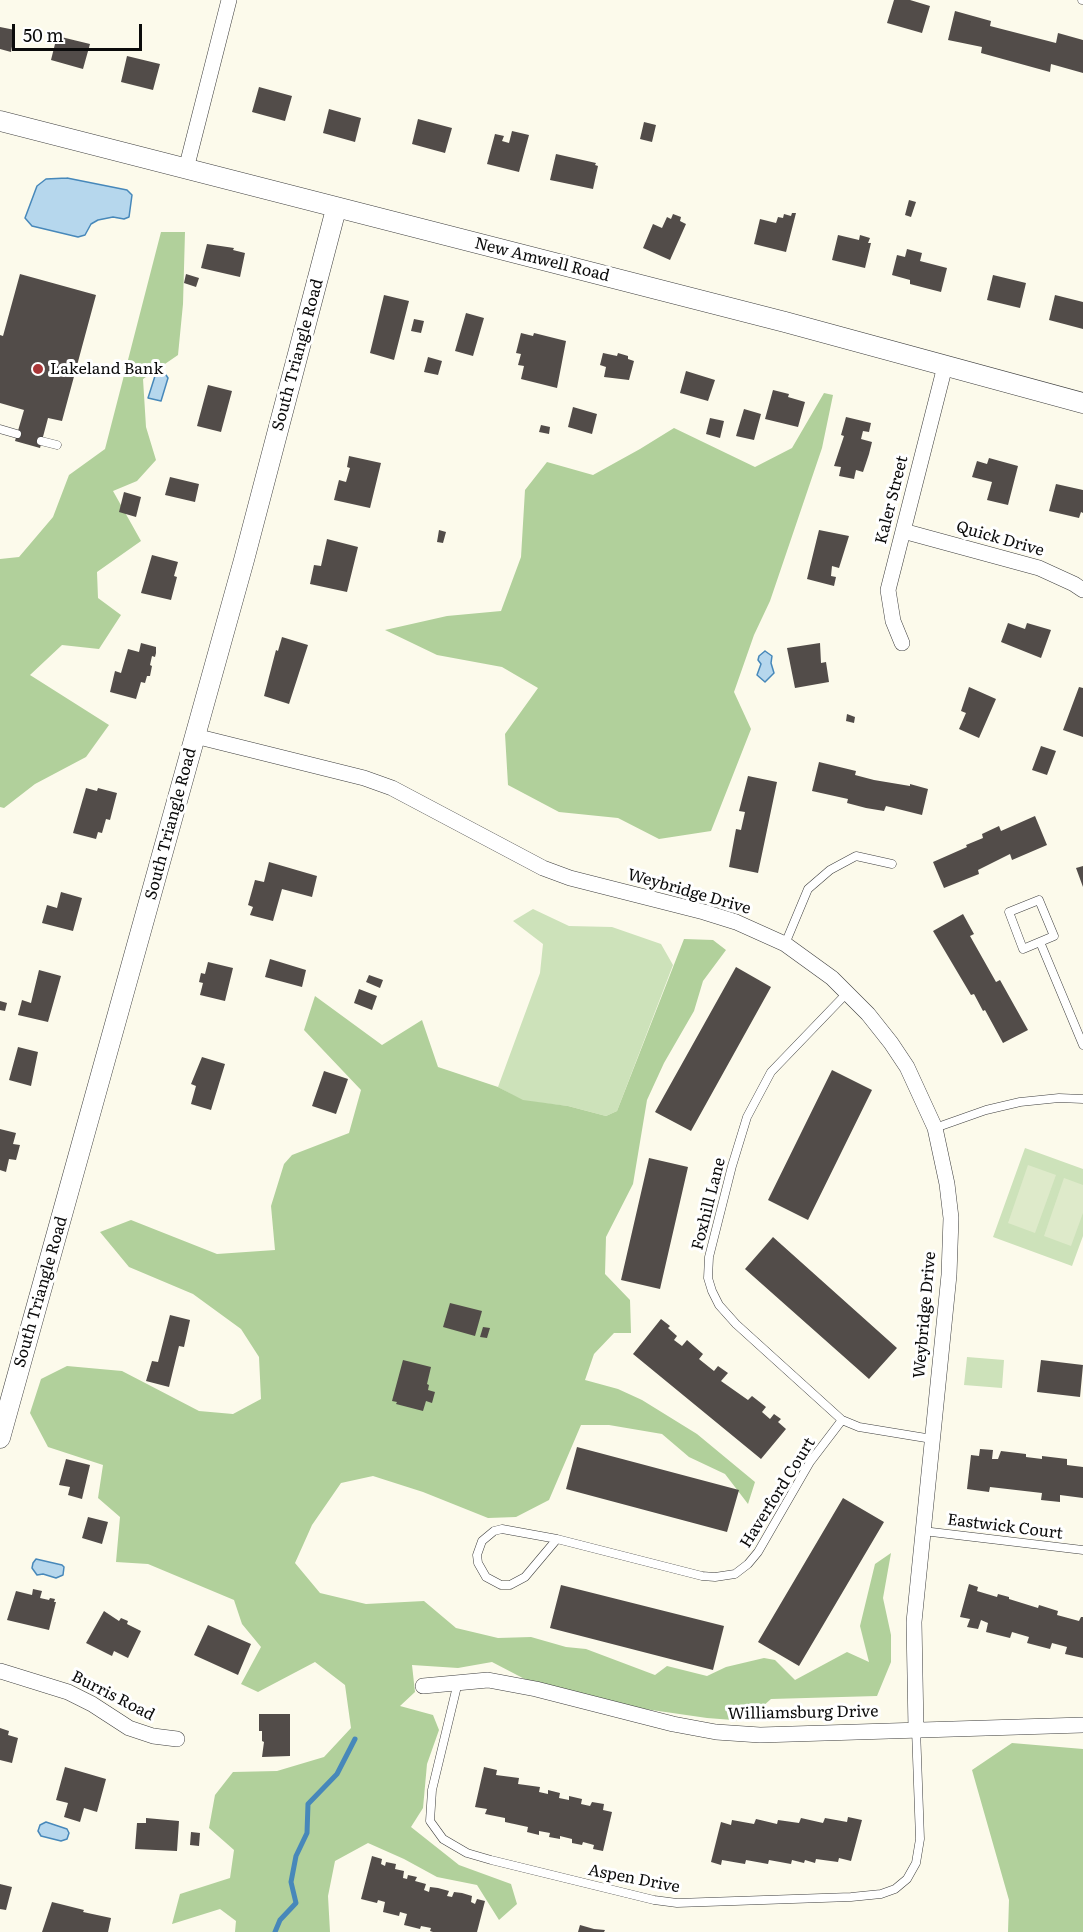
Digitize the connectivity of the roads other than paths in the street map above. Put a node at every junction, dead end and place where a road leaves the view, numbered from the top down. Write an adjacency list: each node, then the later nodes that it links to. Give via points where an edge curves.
1 (229, 0): 3 (street)
2 (0, 121): 3 (street, New Amwell Road)
3 (186, 169): 4 (street, New Amwell Road)
4 (336, 208): 5 (street, New Amwell Road); 14 (street, South Triangle Road)
5 (945, 366): 6 (street, New Amwell Road); 11 (street, Kaler Street)
6 (1083, 404)
7 (0, 429): 8 (lane)
8 (17, 434)
9 (41, 441): 10 (lane)
10 (57, 445)
11 (903, 531): 12 (street, Quick Drive, via 1039,568); 13 (street, Kaler Street, via 888,590 893,621)
12 (1083, 590)
13 (902, 643)
14 (195, 736): 17 (street, Weybridge Drive, via 364,778 392,788 543,868 736,922); 23 (street, South Triangle Road)
15 (892, 864): 17 (lane, via 856,856 830,870 808,889)
16 (1040, 942): 16 (lane, via 1054,936 1039,900 1009,912 1023,949); 19 (lane)
17 (785, 944): 18 (street, Weybridge Drive)
18 (847, 993): 21 (street, Weybridge Drive, via 891,1042); 22 (lane, Foxhill Lane, via 771,1072 747,1117 709,1257 708,1278 719,1305 736,1324)
19 (1083, 1045)
20 (1083, 1099): 21 (lane, via 1020,1102)
21 (935, 1128): 24 (street, Weybridge Drive, via 951,1218)
22 (842, 1420): 24 (lane, Foxhill Lane, via 858,1427); 26 (lane, Haverford Court, via 810,1462 758,1552 735,1574 702,1576)
23 (0, 1434)
24 (932, 1439): 25 (street, Weybridge Drive)
25 (923, 1531): 27 (lane, Eastwick Court); 32 (street, Weybridge Drive, via 914,1622)
26 (557, 1539): 26 (lane, Haverford Court, via 495,1531 482,1541 478,1563 493,1582 510,1585 525,1577)
27 (1083, 1550)
28 (0, 1671): 33 (street, Burris Road, via 68,1692 129,1728)
29 (458, 1682): 30 (street, Williamsburg Drive); 32 (street, Williamsburg Drive, via 488,1680 526,1687 716,1732 760,1735); 32 (lane, Aspen Drive, via 432,1790 430,1821 443,1839 467,1853 491,1860 677,1903 851,1898 895,1889 907,1879 916,1863 920,1839)
30 (423, 1686)
31 (1083, 1725): 32 (street, Williamsburg Drive)
32 (916, 1729)
33 (177, 1739)

